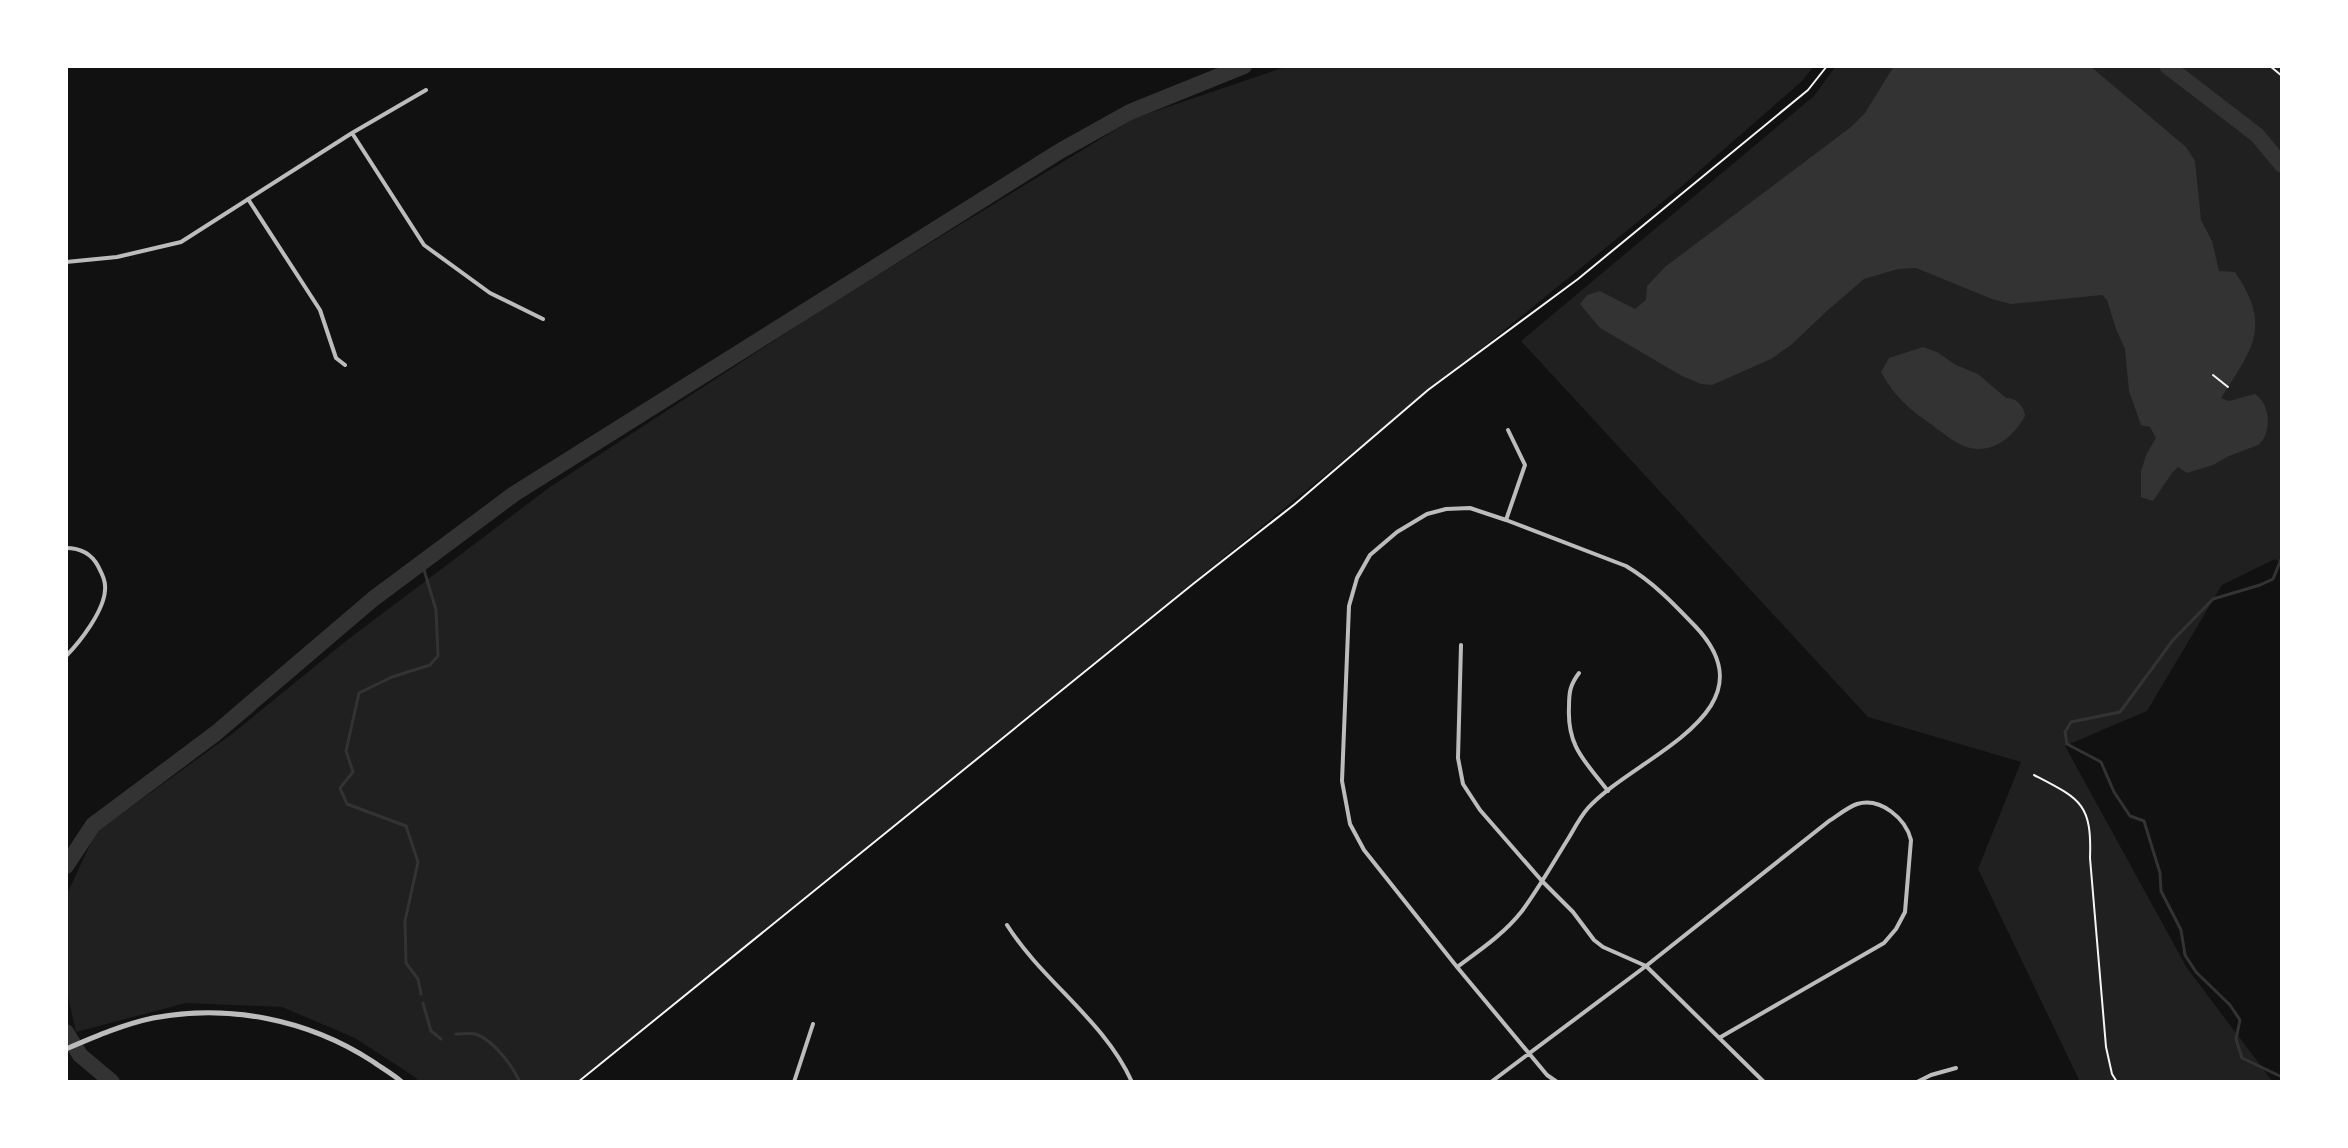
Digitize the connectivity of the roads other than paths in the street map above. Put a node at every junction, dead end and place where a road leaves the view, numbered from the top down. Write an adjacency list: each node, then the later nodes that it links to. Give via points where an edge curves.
1 (426, 90): 2 (street)
2 (352, 133): 3 (street); 5 (street, via 424,245 490,293)
3 (248, 199): 4 (street, via 181,242); 6 (street, via 320,310 336,358)
4 (66, 262)
5 (543, 319)
6 (345, 365)
7 (1508, 430): 8 (street, via 1525,465)
8 (1506, 520): 13 (street, via 1626,566 1658,588 1712,647 1719,667 1718,694 1707,714); 17 (street, via 1470,508 1427,514 1370,555 1349,606 1342,781 1350,824 1364,850)
9 (66, 548): 11 (street, via 86,552 94,560 105,591 88,628)
10 (1461, 645): 14 (street, via 1458,758 1463,784)
11 (66, 656)
12 (1579, 673): 13 (street, via 1569,686 1571,737)
13 (1608, 791): 14 (street, via 1588,809)
14 (1542, 881): 16 (street, via 1594,940); 17 (street, via 1509,926)
15 (1007, 925): 25 (street, via 1101,1033)
16 (1646, 966): 19 (street); 19 (street, via 1857,804 1874,804 1898,817 1911,840 1905,912 1896,929 1884,943); 21 (street)
17 (1457, 967): 21 (street)
18 (813, 1024): 24 (street)
19 (1719, 1038): 28 (street)
20 (66, 1049): 23 (street, via 151,1019 199,1012 243,1014 322,1035)
21 (1529, 1053): 26 (street); 27 (street)
22 (1956, 1068): 29 (street)
23 (402, 1082)
24 (794, 1082)
25 (1132, 1082)
26 (1491, 1082)
27 (1557, 1082)
28 (1764, 1082)
29 (1917, 1082)

